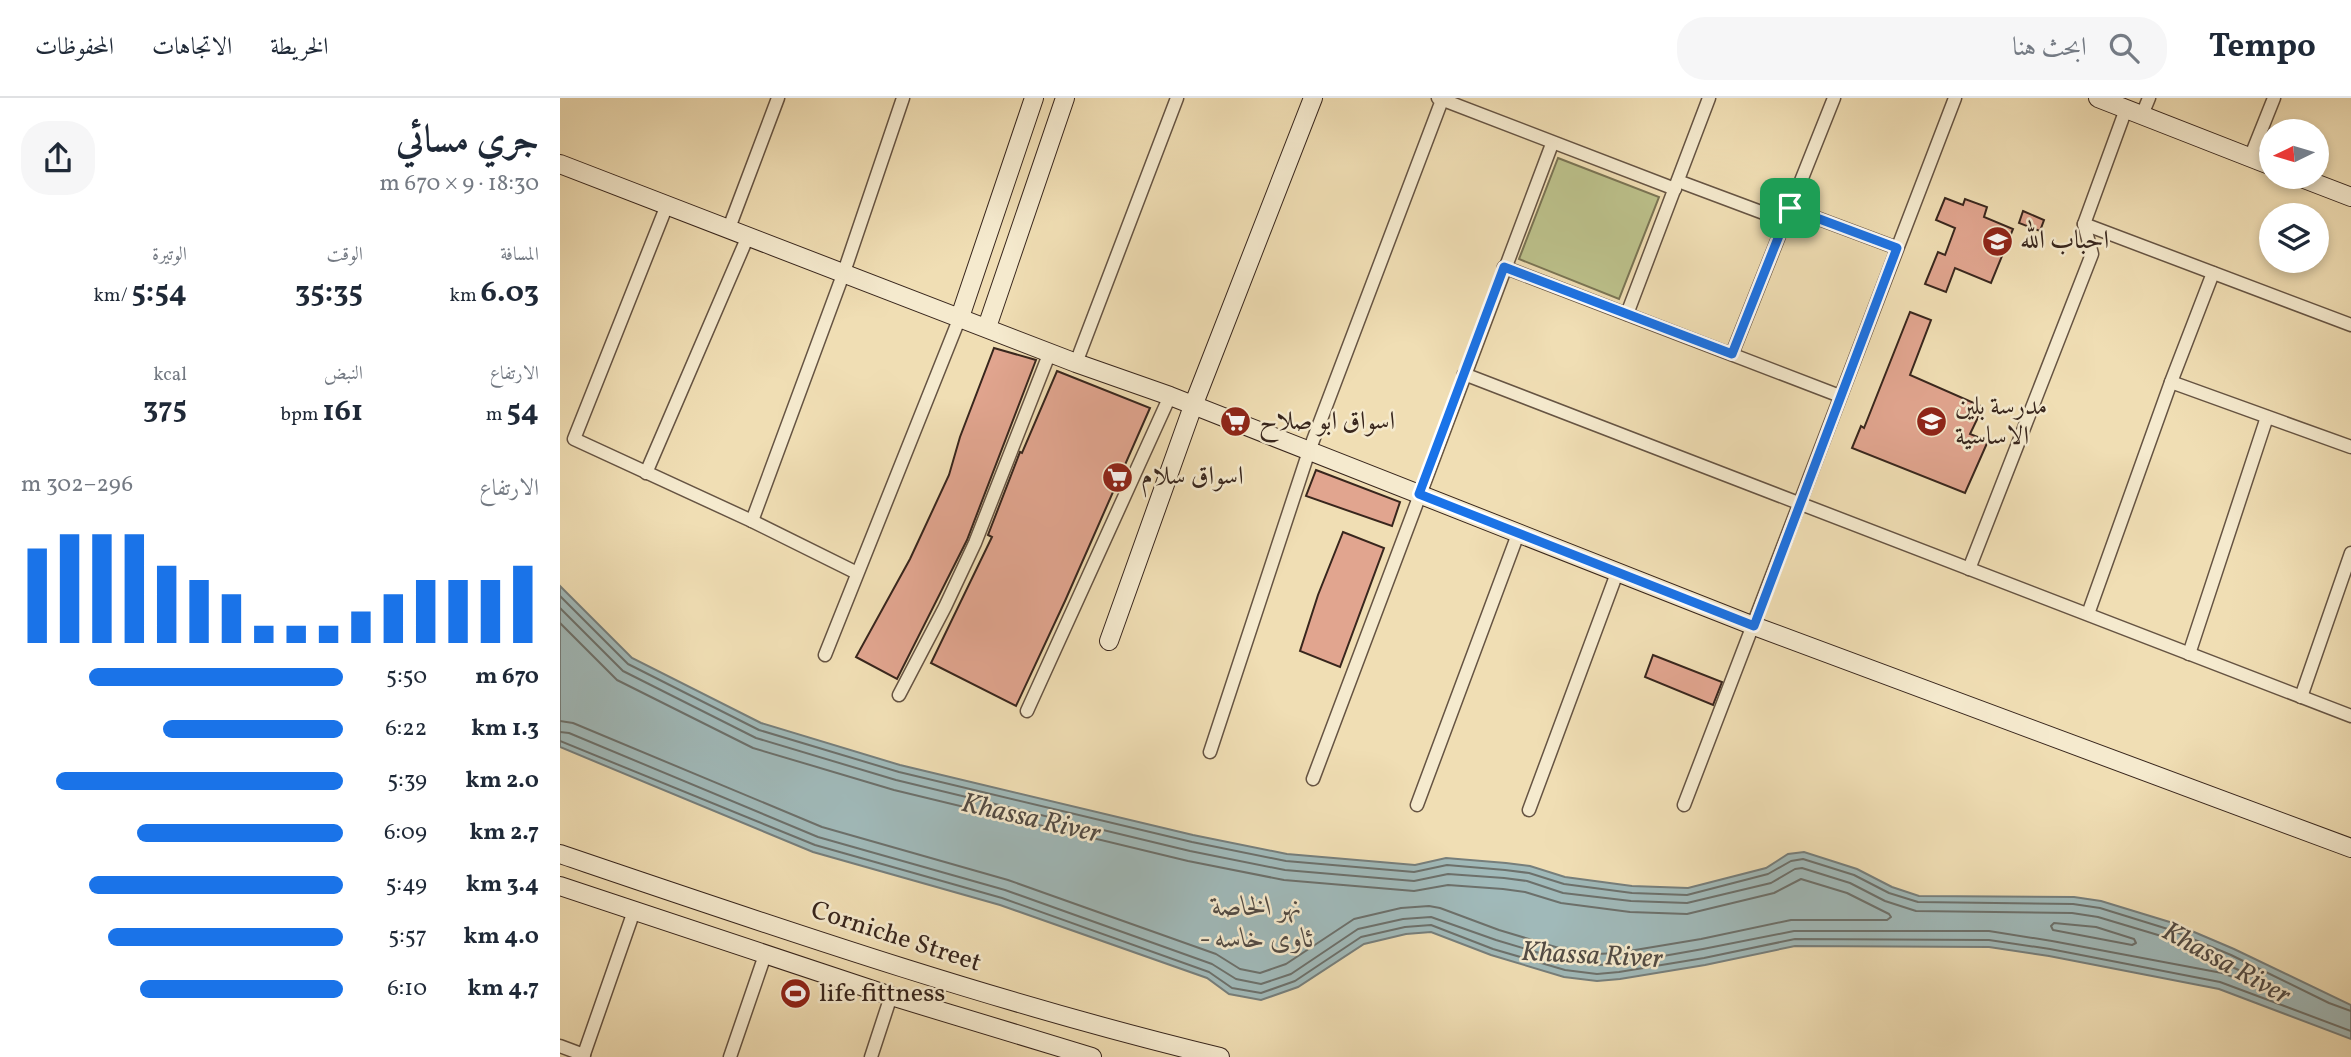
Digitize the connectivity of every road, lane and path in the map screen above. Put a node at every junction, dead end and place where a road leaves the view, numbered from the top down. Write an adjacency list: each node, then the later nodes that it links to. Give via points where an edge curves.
1 (778, 98): 26 (street)
2 (903, 98): 30 (street)
3 (1034, 98): 33 (street)
4 (1065, 98): 35 (street)
5 (1177, 98): 38 (street)
6 (1313, 98): 43 (street)
7 (1709, 98): 19 (street)
8 (1834, 98): 23 (street)
9 (1955, 98): 28 (street)
10 (2098, 98): 14 (street)
11 (2149, 98): 14 (street)
12 (2274, 98): 16 (street)
13 (1440, 99): 15 (street); 46 (street)
14 (2134, 112): 16 (street); 25 (street)
15 (1552, 144): 19 (street); 29 (street)
16 (2250, 158): 17 (street)
17 (2259, 161)
18 (560, 163): 22 (street)
19 (1676, 185): 24 (street); 32 (street)
20 (2329, 189): 21 (street)
21 (2351, 197)
22 (667, 205): 26 (street); 47 (street, via 574,439)
23 (1790, 208): 24 (street); 28 (street)
24 (1785, 221): 37 (street)
25 (2084, 224): 31 (street); 53 (street, via 2092,254)
26 (729, 228): 27 (street)
27 (748, 236): 30 (street); 47 (street)
28 (1897, 248): 41 (street)
29 (1504, 267): 32 (street); 39 (street)
30 (844, 272): 33 (street); 50 (street)
31 (2213, 273): 34 (street); 40 (street)
32 (1627, 314): 37 (street)
33 (960, 317): 35 (street); 54 (street)
34 (2351, 325)
35 (987, 327): 36 (street)
36 (1050, 352): 38 (street); 61 (street, via 975,543)
37 (1732, 354): 41 (street)
38 (1076, 363): 42 (street)
39 (1464, 374): 48 (street); 49 (street)
40 (2171, 382): 44 (street); 56 (street)
41 (1840, 396): 49 (street)
42 (1170, 397): 43 (street); 63 (street)
43 (1193, 406): 46 (street); 58 (street)
44 (2267, 417): 45 (street); 59 (street)
45 (2351, 447)
46 (1308, 451): 48 (street); 65 (street)
47 (646, 472): 50 (street)
48 (1419, 494): 51 (street); 66 (street)
49 (1799, 503): 53 (street); 57 (street)
50 (752, 521): 54 (street)
51 (1518, 534): 55 (street); 67 (street)
52 (2351, 553): 62 (street)
53 (1969, 569): 56 (street)
54 (857, 573): 60 (street)
55 (1617, 573): 57 (street); 69 (street)
56 (2088, 614): 59 (street)
57 (1754, 626): 68 (street); 70 (street)
58 (1109, 641)
59 (2189, 654): 62 (street)
60 (825, 655)
61 (900, 695)
62 (2301, 697): 64 (street)
63 (1027, 711)
64 (2351, 716)
65 (1210, 752)
66 (1313, 779)
67 (1417, 805)
68 (1684, 805)
69 (1529, 810)
70 (2351, 848)
71 (560, 854): 81 (street, Corniche Street, via 974,990)
72 (560, 886): 73 (street)
73 (634, 911): 74 (street); 77 (street)
74 (765, 955): 75 (street); 78 (street)
75 (891, 996): 79 (street); 80 (street)
76 (560, 1046): 77 (street)
77 (584, 1056)
78 (730, 1057)
79 (871, 1057)
80 (1092, 1057)
81 (1220, 1057)

